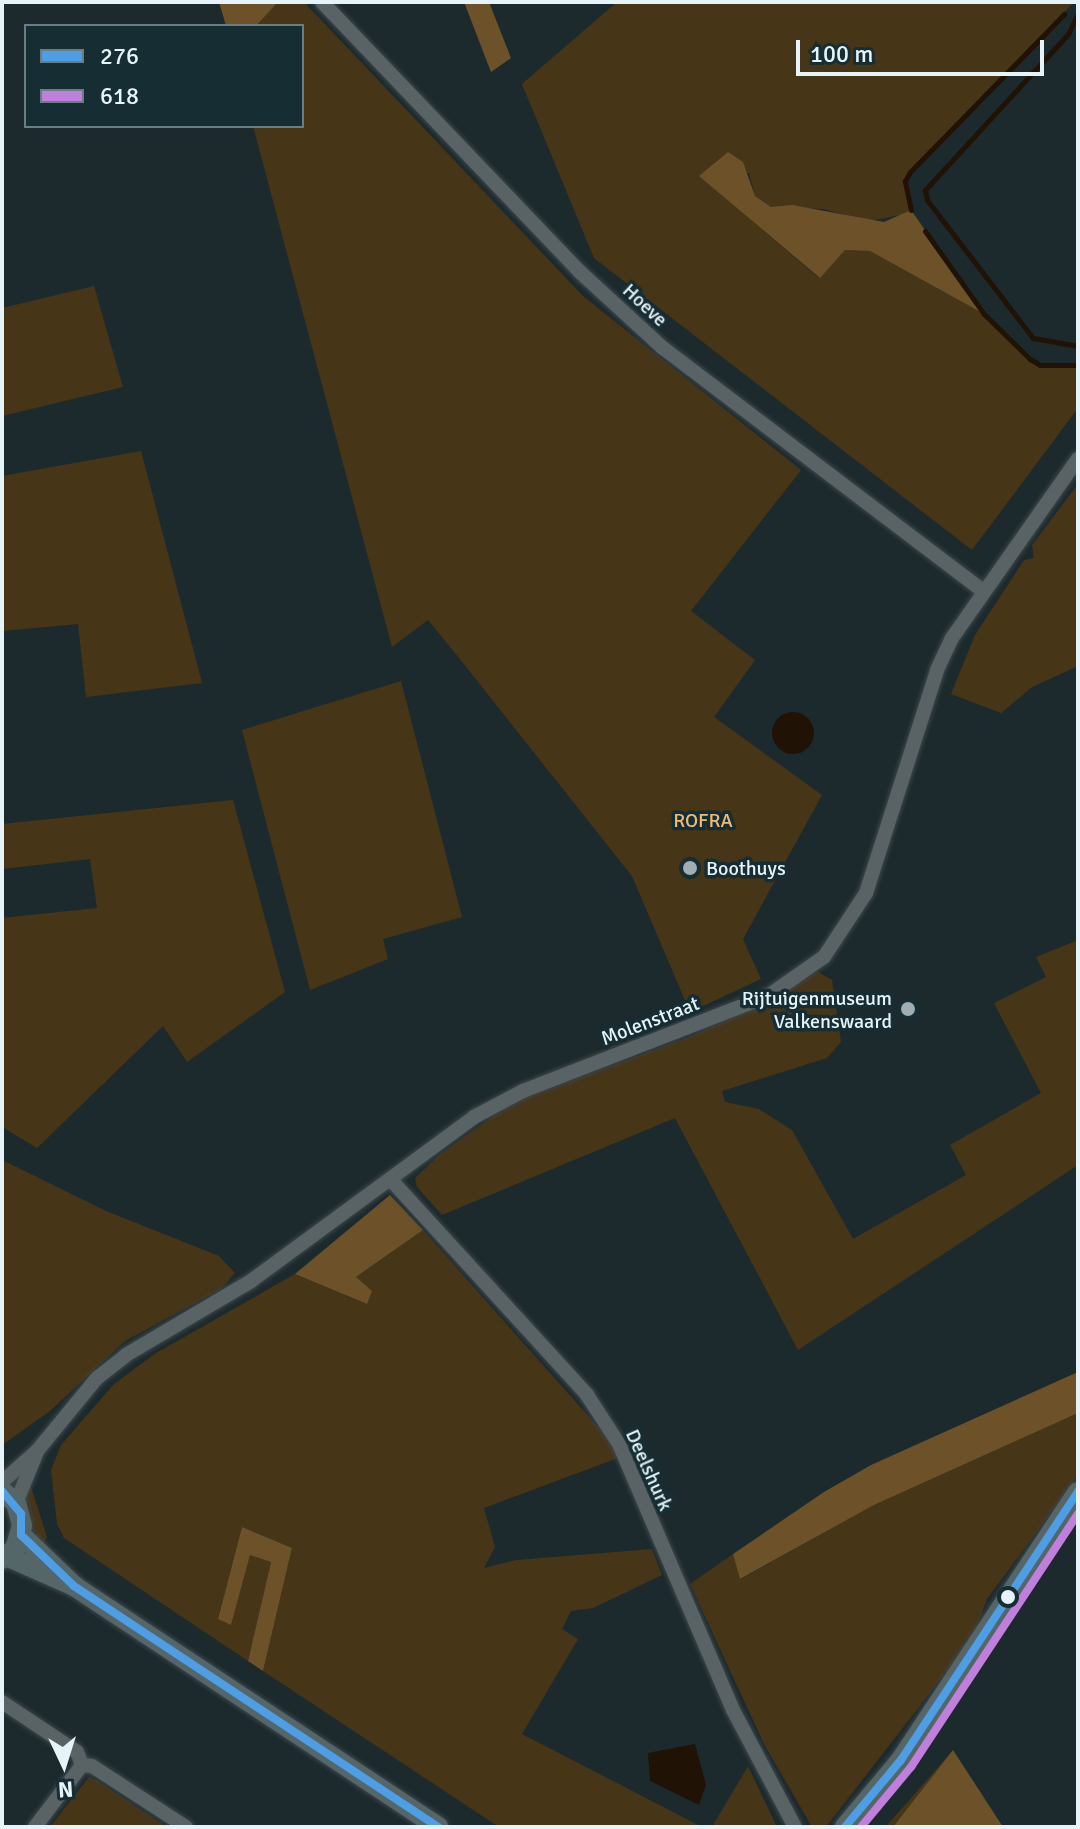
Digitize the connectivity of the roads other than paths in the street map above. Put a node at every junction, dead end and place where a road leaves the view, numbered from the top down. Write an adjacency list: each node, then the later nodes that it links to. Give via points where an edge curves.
1 (322, 2): 3 (street, Hoeve, via 580,272 663,348)
2 (1078, 459): 3 (street, Molenstraat)
3 (982, 590): 4 (street, Molenstraat, via 937,670 866,893 824,957 768,996 523,1091 474,1117)
4 (391, 1180): 5 (street, Molenstraat, via 251,1281 126,1355 97,1378); 17 (street, Deelshurk, via 587,1395 619,1444 733,1710)
5 (37, 1451): 6 (street, Molenstraat); 8 (street, Molenstraat)
6 (2, 1482)
7 (1078, 1492): 18 (main road, via 901,1760)
8 (9, 1497): 9 (main road)
9 (21, 1535): 10 (main road); 11 (main road)
10 (4, 1558): 11 (main road)
11 (74, 1586): 16 (main road)
12 (2, 1702): 13 (street, via 77,1752)
13 (82, 1765): 14 (street); 15 (street, via 92,1766)
14 (35, 1827)
15 (186, 1827)
16 (438, 1827)
17 (795, 1827)
18 (845, 1827)

